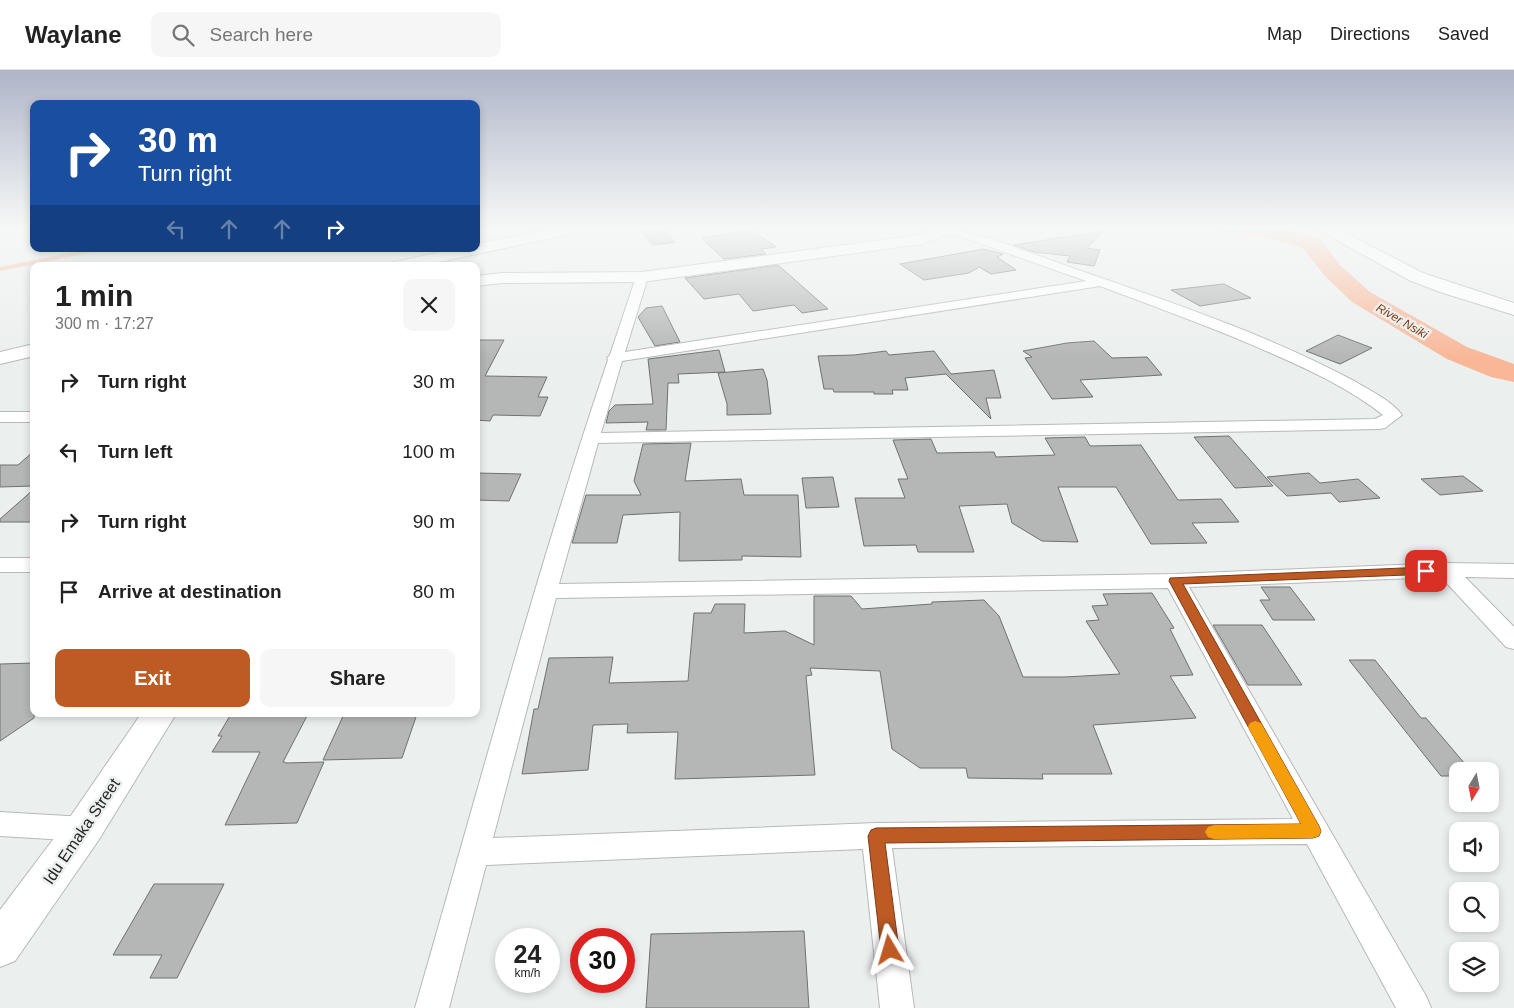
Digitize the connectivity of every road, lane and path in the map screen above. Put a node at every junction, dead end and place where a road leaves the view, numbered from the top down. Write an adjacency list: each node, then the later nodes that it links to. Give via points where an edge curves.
1 (689, 271): 4 (street)
2 (1069, 271): 6 (street)
3 (1406, 271): 7 (street, via 1458,292)
4 (642, 277): 5 (street); 10 (street)
5 (480, 281)
6 (1101, 282): 10 (street); 13 (street, via 1227,328 1321,370 1372,397 1394,415 1380,424)
7 (1514, 309)
8 (30, 351): 9 (street)
9 (0, 358)
10 (614, 358): 13 (street)
11 (0, 417): 12 (street)
12 (30, 417)
13 (590, 438): 19 (street)
14 (0, 564): 15 (street)
15 (30, 565)
16 (1446, 570): 17 (street); 18 (street); 20 (street)
17 (1514, 571)
18 (1175, 581): 19 (street); 24 (street)
19 (546, 591): 26 (street)
20 (1514, 641)
21 (157, 717): 23 (street, Idu Emaka Street)
22 (0, 824): 23 (street)
23 (84, 828): 27 (street, Idu Emaka Street)
24 (1313, 831): 25 (street); 30 (street)
25 (876, 836): 26 (street); 29 (street)
26 (475, 852): 28 (street)
27 (0, 946)
28 (432, 1008)
29 (897, 1008)
30 (1414, 1008)

